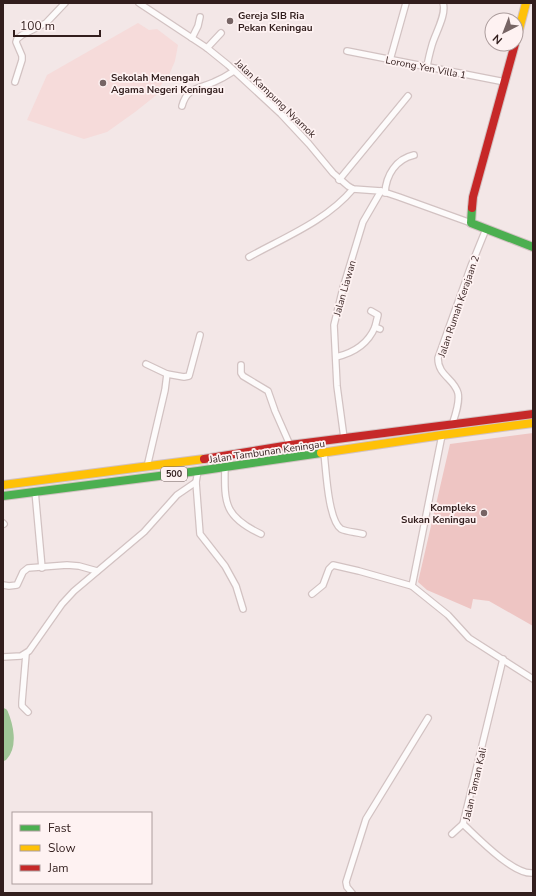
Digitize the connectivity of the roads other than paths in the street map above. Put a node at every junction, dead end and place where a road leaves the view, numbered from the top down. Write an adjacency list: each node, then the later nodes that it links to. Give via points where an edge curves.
1 (65, 3): 14 (street, via 46,23 17,39 22,60)
2 (139, 3): 7 (street, Jalan Kampung Nyamok)
3 (406, 3): 11 (street)
4 (443, 3): 12 (street, via 445,7)
5 (200, 17): 7 (street)
6 (221, 33): 8 (street)
7 (192, 38): 8 (street, Jalan Kampung Nyamok)
8 (207, 48): 13 (street, Jalan Kampung Nyamok)
9 (347, 52): 11 (street, Lorong Yen Villa 1)
10 (513, 52): 15 (main road)
11 (390, 60): 12 (street, Lorong Yen Villa 1)
12 (427, 67): 15 (street, Lorong Yen Villa 1)
13 (234, 71): 17 (street, via 189,92); 19 (street, Jalan Kampung Nyamok, via 295,128)
14 (15, 82)
15 (505, 82): 22 (main road, via 473,197)
16 (408, 96): 19 (street)
17 (182, 106)
18 (414, 155): 21 (street, Jalan Liawan, via 400,162 393,170)
19 (339, 180): 20 (street, Jalan Kampung Nyamok)
20 (353, 189): 21 (street, Jalan Kampung Nyamok); 25 (street, via 322,217)
21 (383, 192): 22 (street, Jalan Kampung Nyamok); 28 (street, Jalan Liawan, via 363,222 338,307 334,325)
22 (471, 223): 23 (main road, Jalan Kampung Nyamok)
23 (486, 229): 24 (main road, Jalan Kampung Nyamok); 34 (street, Jalan Rumah Kerajaan 2, via 438,358 440,369 458,392)
24 (533, 247)
25 (249, 257)
26 (371, 311): 28 (street, via 378,314 378,328 362,346 349,354)
27 (200, 335): 31 (street, via 189,376)
28 (336, 357): 36 (street, Jalan Liawan)
29 (146, 364): 31 (street)
30 (241, 365): 37 (street, via 243,376 268,391)
31 (168, 374): 39 (street)
32 (533, 414): 34 (main road, Jalan Tambunan Keningau / 500)
33 (533, 423): 35 (main road, Jalan Tambunan Keningau / 500)
34 (452, 425): 36 (main road, Jalan Tambunan Keningau / 500)
35 (442, 435): 38 (main road, Jalan Tambunan Keningau / 500); 51 (street)
36 (344, 438): 37 (main road, Jalan Tambunan Keningau / 500)
37 (290, 445): 39 (main road, Jalan Tambunan Keningau / 500)
38 (324, 453): 40 (main road, Jalan Tambunan Keningau / 500); 47 (street, via 333,518 341,529)
39 (147, 467): 43 (main road, Jalan Tambunan Keningau / 500)
40 (225, 467): 41 (main road, Jalan Tambunan Keningau / 500); 46 (street, via 224,489 227,505 240,522)
41 (198, 471): 42 (street); 44 (main road, Jalan Tambunan Keningau / 500)
42 (196, 482): 49 (street, via 178,495 144,532); 53 (street, via 200,534 225,566)
43 (3, 485)
44 (35, 491): 45 (main road, Jalan Tambunan Keningau / 500); 48 (street)
45 (3, 496)
46 (261, 534)
47 (363, 534)
48 (42, 568): 49 (street, via 79,566); 50 (street, via 24,570 17,585)
49 (97, 571): 54 (street, via 66,599)
50 (3, 585)
51 (412, 586): 52 (street, via 333,565 328,569 323,585); 56 (street, via 448,615 469,638)
52 (312, 594)
53 (244, 609)
54 (26, 654): 55 (street); 58 (street, via 22,706)
55 (3, 657)
56 (502, 659): 57 (street); 60 (street, Jalan Taman Kali)
57 (533, 679)
58 (28, 712)
59 (428, 718): 63 (street, via 366,819 346,882)
60 (463, 824): 61 (street); 62 (street, Jalan Taman Kali, via 513,867)
61 (452, 834)
62 (533, 873)
63 (352, 893)

